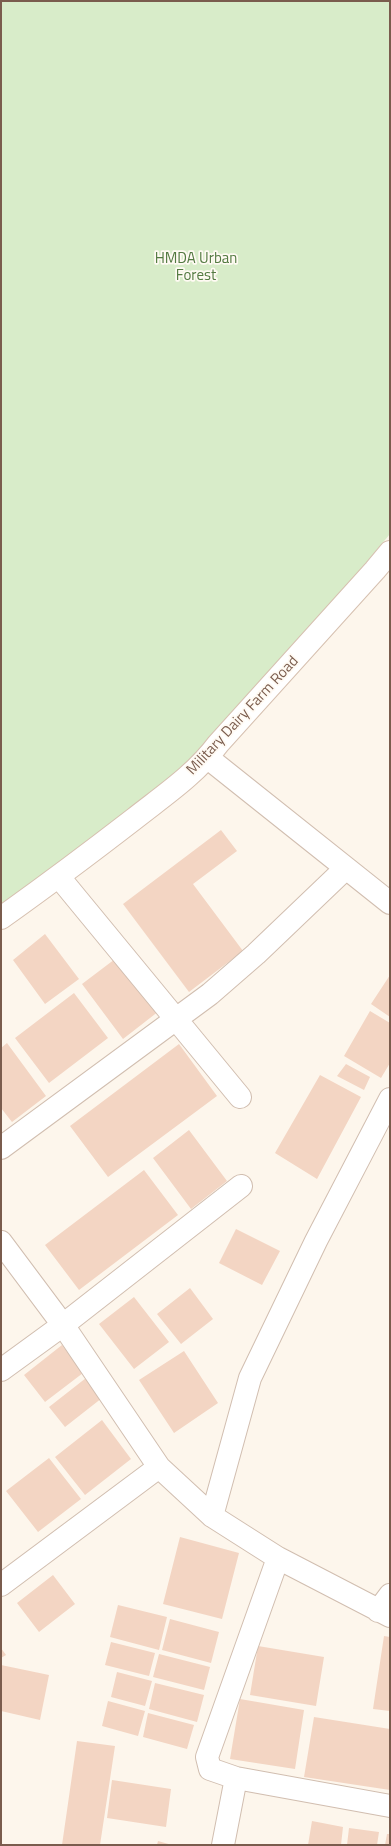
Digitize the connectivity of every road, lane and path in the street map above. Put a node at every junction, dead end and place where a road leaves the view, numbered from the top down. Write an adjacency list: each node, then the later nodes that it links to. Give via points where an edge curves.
1 (390, 552): 2 (street, Military Dairy Farm Road)
2 (208, 758): 3 (street); 4 (street, Military Dairy Farm Road, via 180,784)
3 (346, 868): 5 (street); 7 (street, via 256,954 210,994)
4 (59, 877): 6 (street, Military Dairy Farm Road); 7 (street)
5 (390, 902)
6 (1, 918)
7 (175, 1019): 8 (street); 10 (street)
8 (240, 1097)
9 (390, 1099): 16 (street, via 316,1241 250,1378)
10 (1, 1148)
11 (241, 1186): 13 (street)
12 (1, 1242): 13 (street)
13 (63, 1325): 14 (street); 15 (street)
14 (1, 1370)
15 (159, 1467): 16 (street); 18 (street)
16 (212, 1516): 17 (street)
17 (278, 1558): 19 (street); 20 (street, via 207,1757 210,1769)
18 (1, 1585)
19 (386, 1608)
20 (236, 1778): 21 (street); 22 (street)
21 (390, 1806)
22 (223, 1845)

